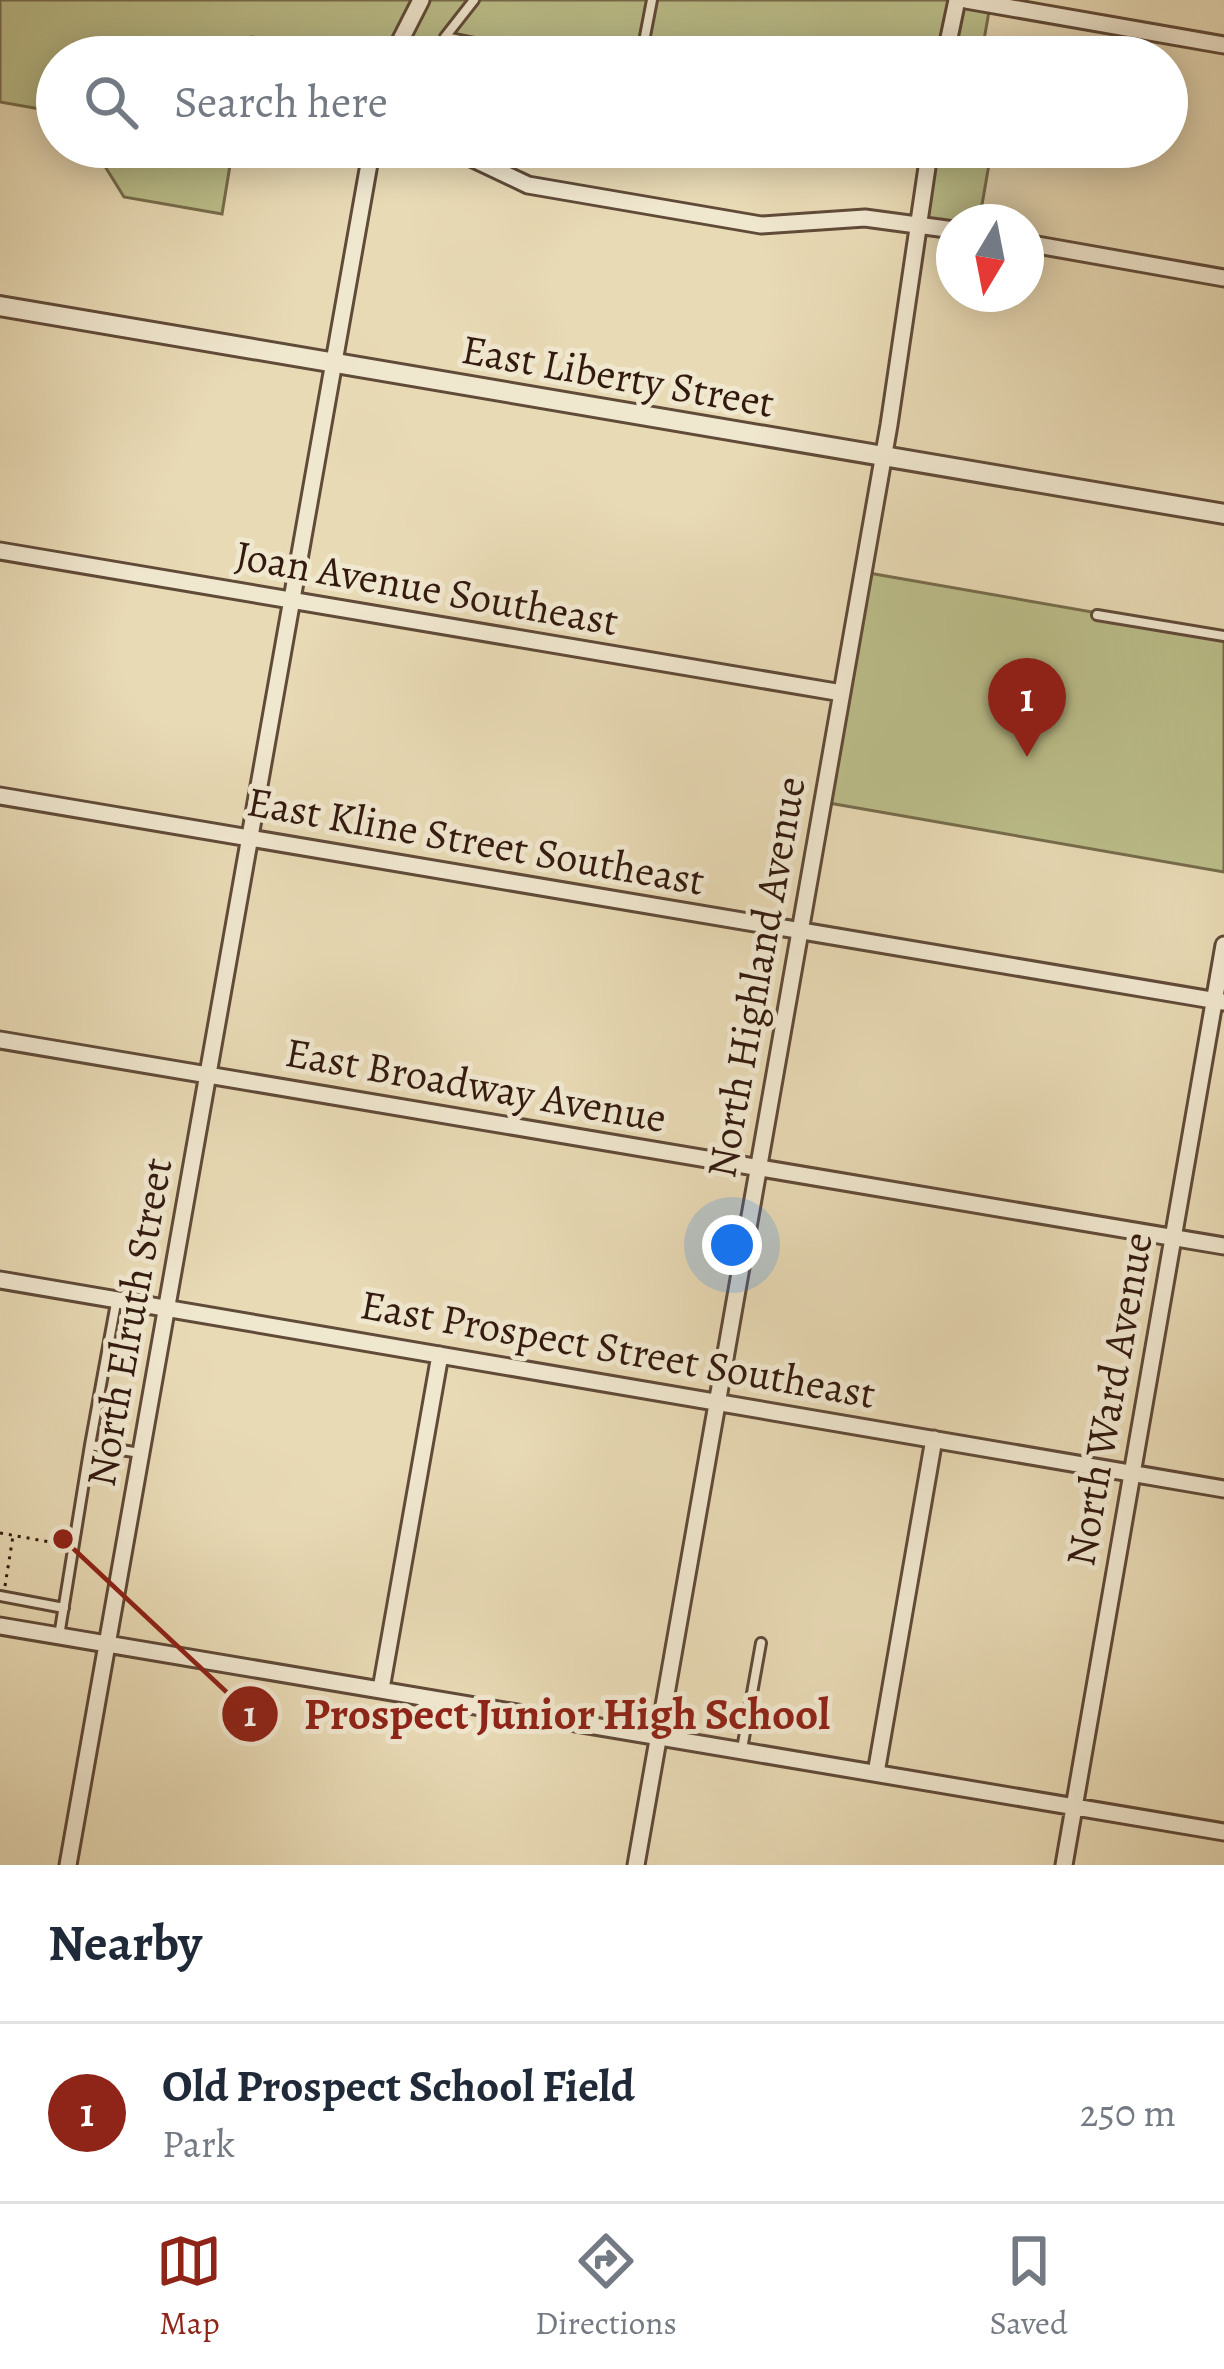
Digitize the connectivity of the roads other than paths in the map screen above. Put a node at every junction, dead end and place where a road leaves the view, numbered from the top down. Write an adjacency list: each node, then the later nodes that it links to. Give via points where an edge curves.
1 (422, 0): 5 (street)
2 (474, 0): 6 (lane)
3 (652, 0): 7 (lane)
4 (961, 0): 8 (street); 9 (street)
5 (403, 36)
6 (447, 36)
7 (645, 36)
8 (951, 36)
9 (1171, 36)
10 (1188, 39): 11 (street)
11 (1224, 45)
12 (368, 168): 20 (street, North Elruth Street)
13 (492, 168): 15 (street, via 528,185 761,224)
14 (926, 168): 15 (street, North Highland Avenue)
15 (917, 224): 16 (street); 21 (street, North Highland Avenue)
16 (936, 227)
17 (1044, 246): 18 (street)
18 (1224, 278)
19 (0, 307): 20 (street, East Liberty Street)
20 (334, 363): 21 (street, East Liberty Street); 24 (street, North Elruth Street)
21 (884, 457): 22 (street, East Liberty Street); 27 (street, North Highland Avenue)
22 (1224, 514)
23 (0, 551): 24 (street, Joan Avenue Southeast)
24 (291, 600): 27 (street, Joan Avenue Southeast); 29 (street, North Elruth Street)
25 (1097, 615): 26 (lane)
26 (1224, 636)
27 (842, 693): 30 (street, North Highland Avenue)
28 (0, 796): 29 (street, East Kline Street Southeast)
29 (250, 838): 30 (street, East Kline Street Southeast); 34 (street, North Elruth Street)
30 (800, 931): 32 (street, East Kline Street Southeast); 35 (street, North Highland Avenue)
31 (1224, 945): 32 (street, North Ward Avenue)
32 (1219, 1001): 36 (street, North Ward Avenue)
33 (0, 1040): 34 (street, East Broadway Avenue)
34 (208, 1075): 35 (street, East Broadway Avenue); 40 (street, North Elruth Street)
35 (758, 1168): 36 (street, East Broadway Avenue); 42 (street, North Highland Avenue)
36 (1173, 1238): 37 (street, East Broadway Avenue); 46 (street, North Ward Avenue)
37 (1224, 1246)
38 (0, 1280): 39 (street, East Prospect Street Southeast)
39 (116, 1300): 40 (street, East Prospect Street Southeast); 44 (lane)
40 (167, 1309): 41 (street, East Prospect Street Southeast); 45 (street, North Elruth Street)
41 (440, 1355): 42 (street, East Prospect Street Southeast); 54 (street)
42 (718, 1402): 43 (street, East Prospect Street Southeast); 55 (street, North Highland Avenue)
43 (934, 1438): 46 (street, East Prospect Street Southeast); 57 (street)
44 (90, 1444): 45 (lane); 49 (lane)
45 (141, 1453): 53 (street, North Elruth Street)
46 (1132, 1473): 47 (street, East Prospect Street Southeast); 58 (street, North Ward Avenue)
47 (1224, 1489)
48 (2, 1592): 49 (lane)
49 (64, 1608): 51 (lane)
50 (0, 1626): 51 (street)
51 (59, 1636): 53 (street)
52 (760, 1643): 56 (lane)
53 (107, 1644): 54 (street); 60 (street, North Elruth Street)
54 (381, 1689): 55 (street)
55 (659, 1736): 56 (street); 61 (street, North Highland Avenue)
56 (742, 1750): 57 (street)
57 (875, 1773): 58 (street)
58 (1074, 1807): 59 (street); 62 (street, North Ward Avenue)
59 (1224, 1832)
60 (68, 1865)
61 (636, 1865)
62 (1064, 1865)

